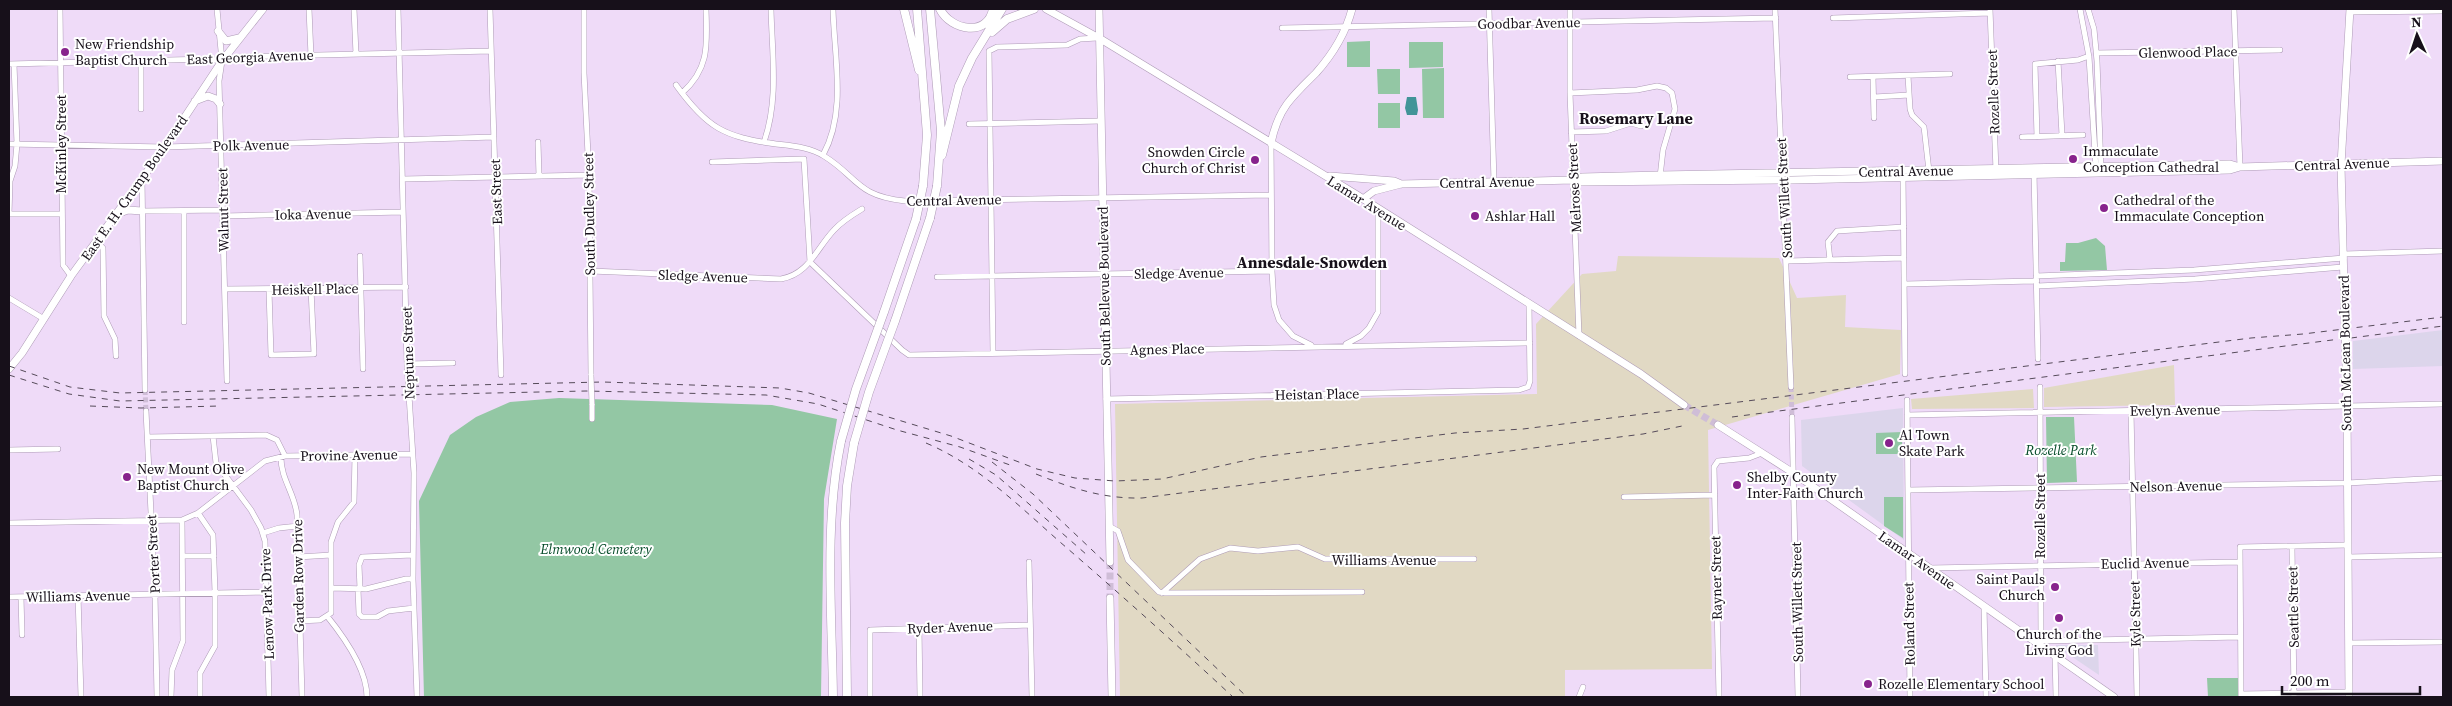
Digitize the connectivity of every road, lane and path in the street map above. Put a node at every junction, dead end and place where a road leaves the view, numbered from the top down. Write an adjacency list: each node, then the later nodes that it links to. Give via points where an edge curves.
1 (60, 9): 53 (street, McKinley Street)
2 (217, 9): 39 (street, Walnut Street)
3 (263, 9): 41 (main road, East E. H. Crump Boulevard)
4 (310, 9): 49 (street)
5 (354, 9): 47 (street)
6 (398, 9): 46 (street, Neptune Street)
7 (490, 9): 44 (street, East Street)
8 (584, 9): 99 (street, South Dudley Street)
9 (706, 9): 60 (street, via 703,65 693,83)
10 (770, 9): 81 (street, via 774,103)
11 (833, 9): 88 (street, via 836,116)
12 (904, 9): 63 (highway)
13 (917, 9): 63 (highway)
14 (930, 9): 89 (highway, via 941,131)
15 (940, 9): 16 (highway, via 949,22 971,28 982,24)
16 (993, 9)
17 (1002, 9): 40 (highway)
18 (1034, 9): 40 (highway, via 1007,19)
19 (1046, 9): 42 (main road, Lamar Avenue)
20 (1099, 9): 42 (main road, South Bellevue Boulevard)
21 (1352, 9): 37 (main road)
22 (1489, 9): 36 (street)
23 (1570, 9): 35 (street, Melrose Street)
24 (1775, 9): 33 (street, South Willett Street)
25 (1884, 9): 32 (street)
26 (2080, 9): 48 (street)
27 (2088, 9): 48 (street, via 2094,29)
28 (2234, 9): 45 (street)
29 (2443, 10): 31 (street)
30 (1990, 11): 32 (street); 96 (street, Rozelle Street)
31 (2350, 11): 92 (main road, South McLean Boulevard)
32 (1884, 16): 34 (street)
33 (1776, 18): 35 (street, Goodbar Avenue); 103 (street, South Willett Street)
34 (1833, 18)
35 (1569, 22): 36 (street, Goodbar Avenue); 61 (street, Melrose Street)
36 (1489, 23): 37 (street, Goodbar Avenue); 108 (street)
37 (1347, 26): 38 (street, Goodbar Avenue); 82 (main road, via 1316,72 1286,105 1275,126)
38 (1282, 28)
39 (218, 31): 41 (main road, via 226,41); 51 (street, Walnut Street)
40 (986, 36): 89 (highway, via 958,86 945,148)
41 (239, 38): 51 (main road, East E. H. Crump Boulevard)
42 (1098, 38): 69 (main road, South Bellevue Boulevard); 70 (street, via 1080,39 1067,45 996,47 989,51); 82 (main road, Lamar Avenue)
43 (2280, 50): 45 (street, Glenwood Place)
44 (492, 51): 46 (street, East Georgia Avenue); 76 (street, East Street)
45 (2235, 51): 48 (street, Glenwood Place); 93 (street)
46 (401, 53): 47 (street, East Georgia Avenue); 79 (street, Neptune Street)
47 (356, 54): 49 (street, East Georgia Avenue)
48 (2092, 54): 52 (street, Glenwood Place, via 2078,60); 94 (street)
49 (311, 56): 51 (street, East Georgia Avenue, via 238,57)
50 (140, 60): 51 (street, East Georgia Avenue, via 209,58); 53 (street, East Georgia Avenue); 67 (street)
51 (222, 61): 65 (main road, East E. H. Crump Boulevard); 66 (street, Walnut Street)
52 (2058, 62): 75 (street); 78 (street, Glenwood Place, via 2035,64)
53 (60, 63): 54 (street, East Georgia Avenue); 85 (street, McKinley Street)
54 (11, 64): 84 (street)
55 (1950, 74): 56 (street)
56 (1908, 76): 58 (street); 62 (street)
57 (1850, 77): 58 (street)
58 (1873, 77): 64 (street)
59 (676, 85): 60 (street, Central Avenue)
60 (682, 93): 81 (street, Central Avenue, via 716,129)
61 (1570, 93): 73 (street, Melrose Street); 105 (street, via 1657,86 1672,92 1675,108 1663,150)
62 (1909, 95): 64 (street); 97 (street, via 1912,115 1924,127)
63 (925, 96): 265 (highway, bridge, via 927,150 916,219 856,389 834,481)
64 (1874, 96): 68 (street)
65 (195, 101): 66 (main road, via 208,96); 87 (main road, East E. H. Crump Boulevard)
66 (220, 104): 86 (street, Walnut Street)
67 (142, 109)
68 (1874, 118)
69 (1101, 120): 70 (street); 111 (main road, South Bellevue Boulevard)
70 (989, 123): 71 (street); 113 (street)
71 (969, 124)
72 (1641, 126): 73 (street, via 1631,123 1606,131)
73 (1571, 132): 107 (street, Melrose Street)
74 (2083, 135): 75 (street)
75 (2062, 136): 78 (street)
76 (494, 137): 79 (street, Polk Avenue); 104 (street, East Street)
77 (2022, 137): 78 (street)
78 (2037, 137)
79 (402, 141): 86 (street, Polk Avenue); 106 (street, Neptune Street)
80 (538, 142): 101 (street)
81 (764, 142): 88 (street, Central Avenue, via 805,147)
82 (1271, 143): 102 (main road, Lamar Avenue); 110 (street)
83 (9, 144): 84 (street, Polk Avenue)
84 (17, 144): 85 (street, Polk Avenue); 120 (street, via 10,181)
85 (62, 144): 87 (street, Polk Avenue); 121 (street, McKinley Street)
86 (222, 146): 87 (street, Polk Avenue); 119 (street, Walnut Street)
87 (165, 147): 100 (main road, East E. H. Crump Boulevard)
88 (823, 156): 113 (street, Central Avenue, via 860,187 887,200)
89 (939, 161): 266 (highway, bridge, via 930,218 854,443 846,518)
90 (2443, 161): 92 (main road, Central Avenue)
91 (712, 162): 131 (street, via 804,159)
92 (2341, 165): 93 (main road, Central Avenue); 127 (main road, South McLean Boulevard)
93 (2240, 167): 94 (main road, Central Avenue, via 2230,164)
94 (2099, 169): 95 (main road, Central Avenue)
95 (2034, 171): 96 (main road, Central Avenue); 144 (street)
96 (1996, 172): 97 (main road, Central Avenue)
97 (1929, 173): 98 (main road, Central Avenue)
98 (1903, 174): 103 (main road, Central Avenue); 123 (street)
99 (589, 175): 101 (street); 135 (street, South Dudley Street)
100 (142, 176): 116 (street); 122 (main road, East E. H. Crump Boulevard)
101 (540, 176): 104 (street)
102 (1325, 176): 109 (main road, Central Avenue); 112 (main road, Lamar Avenue)
103 (1782, 176): 105 (main road, Central Avenue); 130 (street, South Willett Street)
104 (495, 177): 106 (street); 169 (street, East Street)
105 (1660, 178): 107 (main road, Central Avenue, via 1582,177)
106 (403, 179): 118 (street, Neptune Street)
107 (1573, 180): 108 (main road, Central Avenue); 156 (street, Melrose Street)
108 (1494, 182): 109 (main road, Central Avenue)
109 (1401, 184): 112 (main road, Central Avenue, via 1379,189)
110 (1270, 195): 111 (street, Central Avenue); 136 (street)
111 (1103, 198): 113 (street, Central Avenue); 138 (main road, South Bellevue Boulevard)
112 (1363, 199): 115 (main road, Lamar Avenue)
113 (990, 200): 142 (street)
114 (862, 209): 131 (street, via 833,230)
115 (1378, 210): 153 (main road, Lamar Avenue); 158 (street, via 1378,312 1361,336)
116 (142, 211): 117 (street, Ioka Avenue); 122 (main road, via 128,210); 173 (street)
117 (184, 211): 119 (street, Ioka Avenue); 155 (street)
118 (403, 212): 119 (street, Ioka Avenue); 147 (street, Neptune Street)
119 (223, 213): 149 (street, Walnut Street)
120 (9, 214): 121 (street)
121 (62, 214): 140 (street, McKinley Street, via 63,265)
122 (116, 214): 124 (main road, East E. H. Crump Boulevard)
123 (1904, 227): 128 (street); 129 (street, via 1842,229 1830,238)
124 (96, 241): 140 (main road, East E. H. Crump Boulevard); 162 (street, via 103,248 104,316 115,339)
125 (2443, 251): 127 (street)
126 (360, 256): 148 (street)
127 (2344, 256): 132 (street); 133 (main road, South McLean Boulevard)
128 (1904, 258): 129 (street); 146 (street)
129 (1830, 260): 130 (street)
130 (1786, 261): 171 (street, South Willett Street)
131 (810, 262): 135 (street, Sledge Avenue, via 797,274 781,279); 161 (street, Agnes Place, via 910,355)
132 (2255, 265): 134 (street); 139 (street)
133 (2343, 267): 139 (street); 178 (main road, South McLean Boulevard)
134 (2194, 270): 137 (street); 143 (street)
135 (591, 271): 184 (street, South Dudley Street, bridge)
136 (1272, 271): 138 (street, Sledge Avenue); 159 (street, via 1274,305 1279,320 1293,336)
137 (2131, 273): 144 (street); 145 (street)
138 (1104, 274): 142 (street, Sledge Avenue); 160 (main road, South Bellevue Boulevard)
139 (2256, 274): 143 (street)
140 (71, 276): 154 (main road, East E. H. Crump Boulevard)
141 (936, 277): 142 (street, Sledge Avenue)
142 (992, 277): 161 (street)
143 (2195, 279): 145 (street)
144 (2037, 281): 145 (street); 146 (street); 163 (street)
145 (2131, 283)
146 (1905, 284): 168 (street)
147 (406, 287): 148 (street, Heiskell Place); 165 (street, Neptune Street)
148 (361, 288): 150 (street, Heiskell Place); 167 (street)
149 (225, 289): 151 (street, Heiskell Place); 170 (street, Walnut Street)
150 (311, 289): 151 (street, Heiskell Place); 151 (street, via 314,354 271,355)
151 (270, 290)
152 (9, 298): 154 (street)
153 (1528, 305): 156 (main road, Lamar Avenue); 157 (street)
154 (44, 319): 166 (main road, East E. H. Crump Boulevard)
155 (184, 322)
156 (1579, 337): 177 (main road, Lamar Avenue)
157 (1530, 343): 158 (street, Agnes Place); 174 (street, Heistan Place, via 1530,381 1528,387 1519,390)
158 (1344, 345): 159 (street, Agnes Place)
159 (1314, 346): 160 (street, Agnes Place)
160 (1105, 351): 161 (street, Agnes Place); 174 (main road, South Bellevue Boulevard)
161 (993, 353)
162 (116, 356)
163 (2038, 359)
164 (453, 363): 165 (street)
165 (408, 364): 191 (street, Neptune Street)
166 (9, 369)
167 (363, 369)
168 (1905, 374)
169 (501, 376)
170 (226, 381)
171 (1791, 387)
172 (2040, 387): 181 (street, Rozelle Street)
173 (145, 390)
174 (1106, 399): 208 (main road, South Bellevue Boulevard)
175 (1907, 400): 182 (street, Roland Street)
176 (2443, 404): 178 (street, Evelyn Avenue)
177 (1684, 405)
178 (2347, 407): 180 (street, Evelyn Avenue); 196 (main road, South McLean Boulevard)
179 (146, 411): 187 (street, Porter Street)
180 (2131, 411): 181 (street, Evelyn Avenue); 198 (street, Kyle Street)
181 (2040, 412): 182 (street, Evelyn Avenue); 199 (street, Rozelle Street)
182 (1907, 414): 200 (street, Roland Street)
183 (1792, 417): 194 (street, South Willett Street)
184 (592, 419)
185 (1718, 425): 190 (main road, Lamar Avenue)
186 (213, 436): 187 (street, Provine Avenue); 193 (street, Provine Avenue, via 266,435 277,440); 197 (street, Lenow Park Drive, via 216,463)
187 (147, 437): 204 (street, Porter Street)
188 (58, 449): 189 (street)
189 (9, 450)
190 (1762, 453): 194 (main road, Lamar Avenue); 201 (street, Rayner Street, via 1749,458 1718,461 1714,467)
191 (412, 454): 192 (street, Provine Avenue); 215 (street, Neptune Street)
192 (355, 455): 193 (street, Provine Avenue); 214 (street, via 354,502 334,528)
193 (283, 457): 197 (street, via 266,461); 207 (street, Garden Row Drive, via 282,474 295,498)
194 (1795, 474): 212 (main road, Lamar Avenue); 273 (street, South Willett Street)
195 (2443, 478): 196 (street, Nelson Avenue)
196 (2347, 483): 198 (street, Nelson Avenue); 210 (main road, South McLean Boulevard)
197 (233, 485): 203 (street); 209 (street, Lenow Park Drive)
198 (2133, 487): 199 (street, Nelson Avenue); 223 (street, Kyle Street)
199 (2040, 488): 200 (street, Nelson Avenue); 225 (street, Rozelle Street)
200 (1908, 490): 212 (street, Roland Street)
201 (1714, 495): 202 (street); 272 (street, Rayner Street)
202 (1624, 497)
203 (198, 513): 205 (street); 217 (street, via 214,535)
204 (151, 520): 205 (street); 206 (street); 235 (street, Porter Street)
205 (182, 520): 216 (street)
206 (9, 524)
207 (298, 526): 209 (street); 218 (street, Garden Row Drive)
208 (1109, 526): 222 (main road, South Bellevue Boulevard); 232 (street, via 1118,531 1128,560)
209 (263, 533): 231 (street, Lenow Park Drive)
210 (2348, 545): 211 (street); 219 (main road, South McLean Boulevard)
211 (2292, 547): 224 (street, via 2240,547); 254 (street, Seattle Street)
212 (1908, 553): 226 (main road, Lamar Avenue); 274 (street, Roland Street)
213 (2443, 554): 219 (street)
214 (331, 555): 218 (street); 228 (street)
215 (414, 555): 227 (street, Neptune Street); 229 (street, via 362,558)
216 (183, 556): 217 (street); 234 (street)
217 (214, 556): 230 (street)
218 (298, 556): 243 (street, Garden Row Drive)
219 (2348, 556): 251 (main road, South McLean Boulevard)
220 (1474, 560): 232 (street, Williams Avenue, via 1325,560 1298,547 1258,551 1230,548 1200,559)
221 (1028, 562): 244 (street)
222 (1110, 562)
223 (2134, 562): 224 (street, Euclid Avenue); 225 (street, Euclid Avenue); 248 (street, Kyle Street)
224 (2239, 562): 247 (street)
225 (2040, 565): 226 (street, Euclid Avenue); 250 (street, Rozelle Street)
226 (1929, 568): 240 (main road, Lamar Avenue)
227 (413, 579): 229 (street); 241 (street, Neptune Street)
228 (332, 588): 229 (street); 242 (street, via 332,608)
229 (359, 589): 241 (street, via 359,614 362,617 377,617 388,611)
230 (215, 592): 231 (street, Williams Avenue); 234 (street, Williams Avenue); 260 (street, via 216,646 200,674)
231 (268, 592): 261 (street, Lenow Park Drive)
232 (1162, 592): 233 (street)
233 (1362, 592)
234 (184, 593): 235 (street, Williams Avenue); 259 (street, via 183,641 172,670)
235 (155, 594): 236 (street, Williams Avenue); 258 (street, Porter Street)
236 (78, 595): 238 (street, Williams Avenue); 257 (street)
237 (9, 597): 238 (street, Williams Avenue)
238 (20, 597): 246 (street)
239 (1110, 598): 270 (main road)
240 (1984, 606): 250 (main road, Lamar Avenue); 275 (street)
241 (414, 608): 264 (street, Neptune Street)
242 (327, 616): 243 (street, via 320,620); 263 (street, via 358,664)
243 (299, 621): 262 (street, Garden Row Drive)
244 (1030, 625): 245 (street, Ryder Avenue); 269 (street)
245 (919, 628): 267 (street, Ryder Avenue, via 870,630); 268 (street)
246 (22, 635)
247 (2240, 637): 248 (street); 256 (street)
248 (2136, 639): 250 (street); 279 (street, Kyle Street)
249 (2443, 642): 251 (street)
250 (2041, 643): 252 (main road, Lamar Avenue)
251 (2349, 643): 255 (main road, South McLean Boulevard)
252 (2055, 655): 277 (street); 278 (main road, Lamar Avenue)
253 (1582, 688): 271 (street)
254 (2294, 695): 255 (street); 256 (street)
255 (2349, 695)
256 (2241, 696)
257 (81, 697)
258 (157, 697)
259 (171, 697)
260 (200, 697)
261 (269, 697)
262 (302, 697)
263 (367, 697)
264 (417, 697)
265 (833, 697)
266 (847, 697)
267 (870, 697)
268 (920, 697)
269 (1032, 697)
270 (1112, 697)
271 (1579, 697)
272 (1719, 697)
273 (1798, 697)
274 (1910, 697)
275 (1986, 697)
276 (2051, 697): 277 (street)
277 (2056, 697)
278 (2114, 697)
279 (2137, 697)

